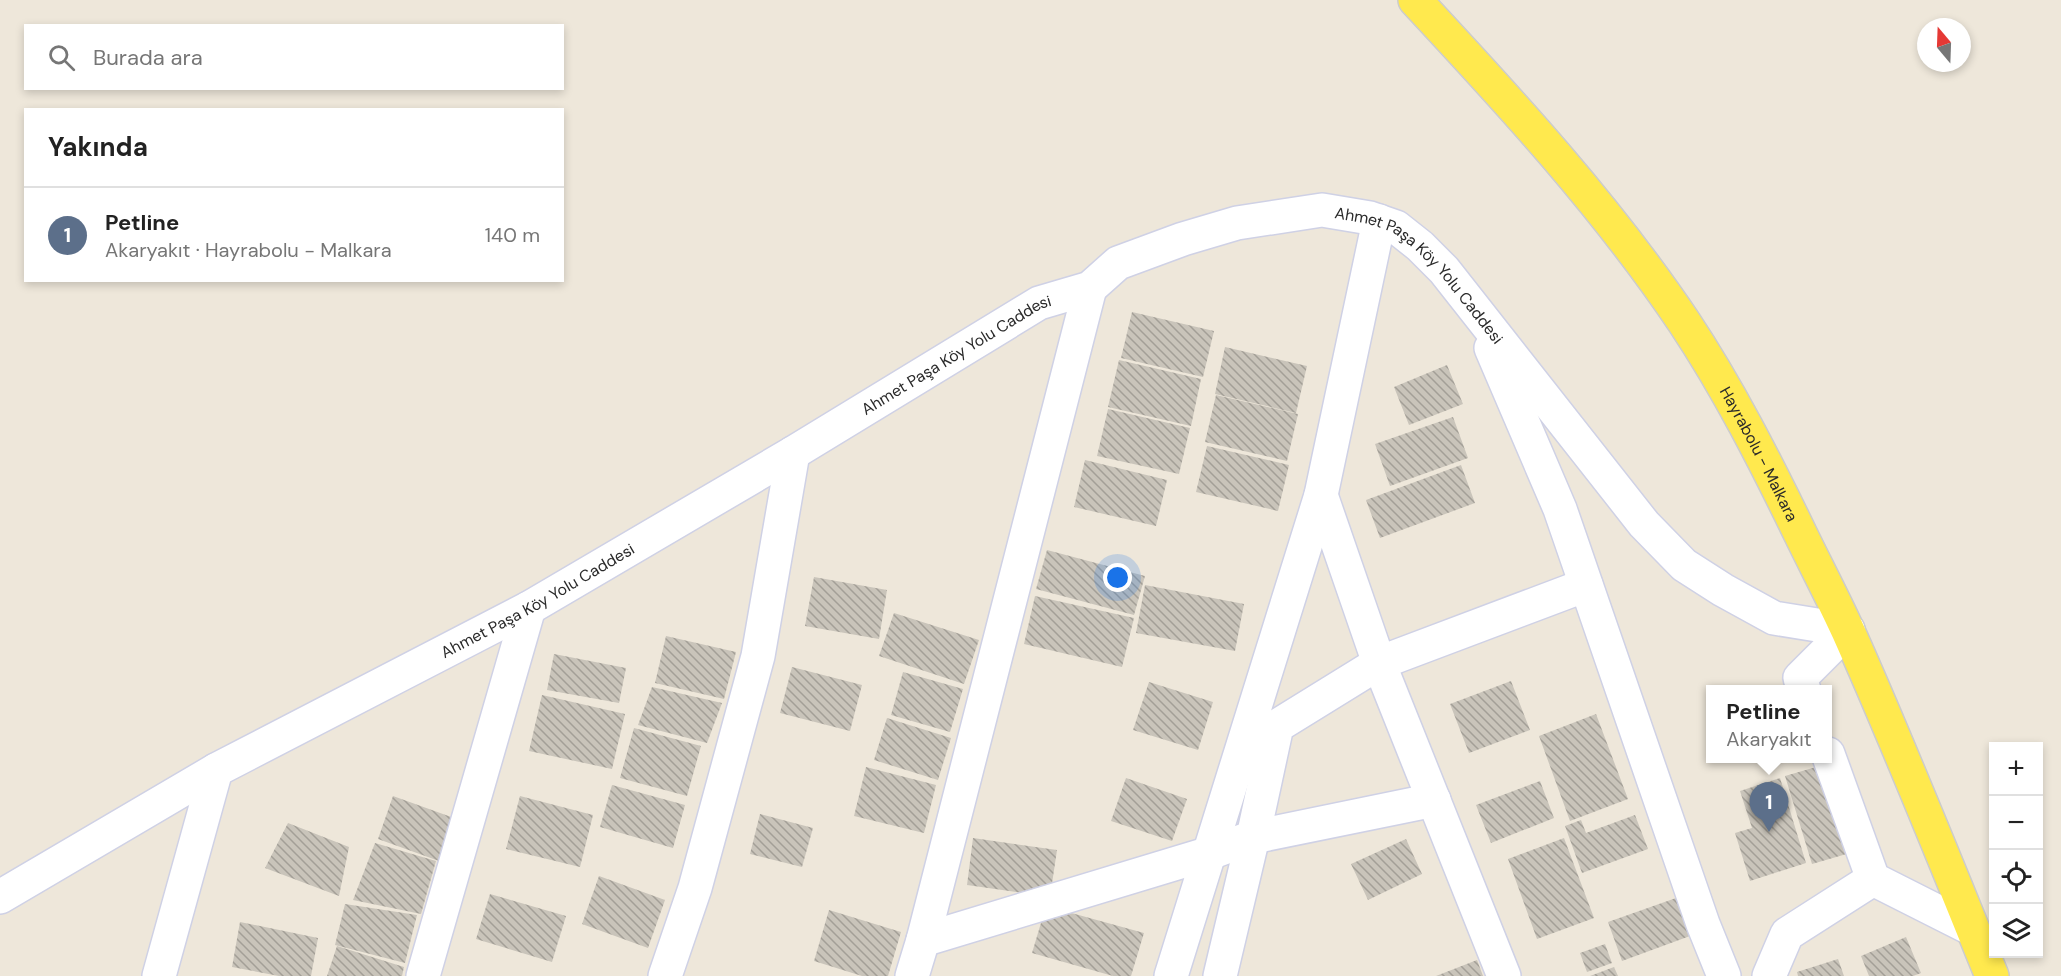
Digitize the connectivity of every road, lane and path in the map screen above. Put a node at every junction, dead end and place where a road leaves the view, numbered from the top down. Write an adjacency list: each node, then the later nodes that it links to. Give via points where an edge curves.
1 (1415, 0): 9 (main road, Hayrabolu - Malkara, via 1575,179 1679,315 1749,433)
2 (1379, 221): 3 (street, Ahmet Paşa Köy Yolu Caddesi, via 1322,210 1237,223 1118,263); 4 (street, Ahmet Paşa Köy Yolu Caddesi, via 1396,227 1420,246); 6 (street)
3 (1090, 288): 5 (street, Ahmet Paşa Köy Yolu Caddesi, via 1039,303); 20 (street)
4 (1471, 303): 7 (street, via 1560,509); 9 (street, Ahmet Paşa Köy Yolu Caddesi, via 1644,524 1684,565 1774,618)
5 (793, 453): 8 (street, Ahmet Paşa Köy Yolu Caddesi); 23 (street, via 758,656 695,888)
6 (1321, 495): 10 (street); 16 (street)
7 (1586, 585): 10 (street); 28 (street)
8 (529, 608): 13 (street, Ahmet Paşa Köy Yolu Caddesi); 22 (street)
9 (1848, 630): 11 (street, via 1800,678); 19 (main road, Hayrabolu - Malkara)
10 (1379, 663): 14 (street); 15 (street, via 1277,726)
11 (1802, 685)
12 (1830, 763): 17 (street)
13 (216, 771): 18 (street, Ahmet Paşa Köy Yolu Caddesi); 21 (street)
14 (1434, 800): 15 (street); 27 (street)
15 (1253, 837): 16 (street); 26 (street)
16 (1209, 853): 20 (street); 25 (street)
17 (1873, 879): 19 (street); 29 (street, via 1787,934)
18 (0, 897)
19 (1972, 929): 30 (main road, Hayrabolu - Malkara)
20 (923, 940): 24 (street)
21 (164, 974)
22 (423, 976)
23 (665, 976)
24 (912, 976)
25 (1171, 976)
26 (1220, 976)
27 (1504, 976)
28 (1724, 976)
29 (1769, 976)
30 (1992, 976)

